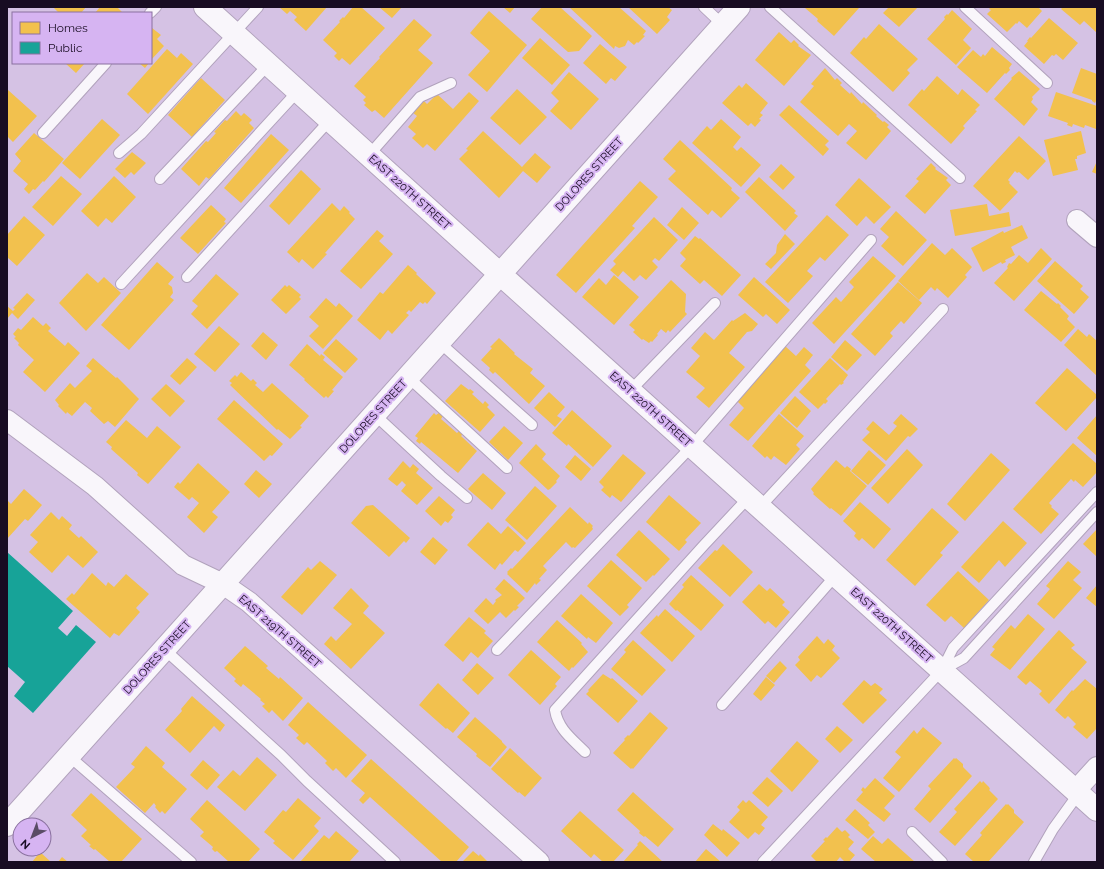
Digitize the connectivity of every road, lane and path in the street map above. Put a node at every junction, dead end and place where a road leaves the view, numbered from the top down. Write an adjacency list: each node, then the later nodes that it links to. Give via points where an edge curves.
1 (205, 7): 8 (street, EAST 220TH STREET)
2 (258, 7): 8 (lane)
3 (704, 7): 7 (lane)
4 (739, 7): 7 (street, DOLORES STREET)
5 (770, 7): 18 (lane)
6 (965, 7): 12 (lane)
7 (723, 25): 23 (street, DOLORES STREET)
8 (234, 33): 10 (street, EAST 220TH STREET); 16 (lane, via 140,134)
9 (105, 64): 15 (lane)
10 (268, 64): 13 (street, EAST 220TH STREET); 19 (lane)
11 (451, 83): 17 (lane, via 420,97)
12 (1047, 83)
13 (298, 91): 14 (street, EAST 220TH STREET); 25 (lane)
14 (330, 120): 17 (street, EAST 220TH STREET); 24 (lane)
15 (43, 133)
16 (119, 153)
17 (369, 155): 23 (street, EAST 220TH STREET)
18 (960, 178)
19 (160, 179)
20 (1077, 220): 21 (street)
21 (1097, 238)
22 (871, 240): 34 (lane)
23 (500, 274): 28 (street, DOLORES STREET); 30 (street, EAST 220TH STREET)
24 (187, 277)
25 (121, 284)
26 (714, 303): 30 (lane)
27 (943, 309): 38 (lane)
28 (440, 342): 29 (street, DOLORES STREET); 33 (lane)
29 (408, 377): 31 (street, DOLORES STREET); 35 (lane)
30 (630, 390): 34 (street, EAST 220TH STREET)
31 (374, 414): 37 (lane); 41 (street, DOLORES STREET)
32 (7, 420): 41 (street, EAST 219TH STREET, via 95,486 183,565)
33 (532, 425)
34 (692, 446): 38 (street, EAST 220TH STREET); 43 (lane)
35 (507, 468)
36 (1097, 492): 44 (lane, via 953,648)
37 (467, 498)
38 (754, 502): 40 (street, EAST 220TH STREET); 46 (lane, via 704,545 555,710 562,730)
39 (1097, 512): 44 (lane, via 964,658)
40 (836, 575): 44 (street, EAST 220TH STREET); 45 (lane)
41 (222, 584): 42 (street, DOLORES STREET); 55 (street, EAST 219TH STREET, via 249,602)
42 (164, 649): 47 (street, DOLORES STREET); 54 (lane)
43 (497, 650)
44 (942, 670): 49 (street, EAST 220TH STREET); 56 (lane)
45 (722, 705)
46 (585, 752)
47 (69, 756): 51 (street, DOLORES STREET); 53 (lane)
48 (1097, 767): 49 (street)
49 (1078, 792): 50 (street, EAST 220TH STREET); 58 (lane, via 1053,828)
50 (1097, 810)
51 (7, 825)
52 (912, 832): 57 (lane)
53 (191, 862)
54 (395, 862)
55 (539, 862)
56 (763, 862)
57 (942, 862)
58 (1034, 862)

